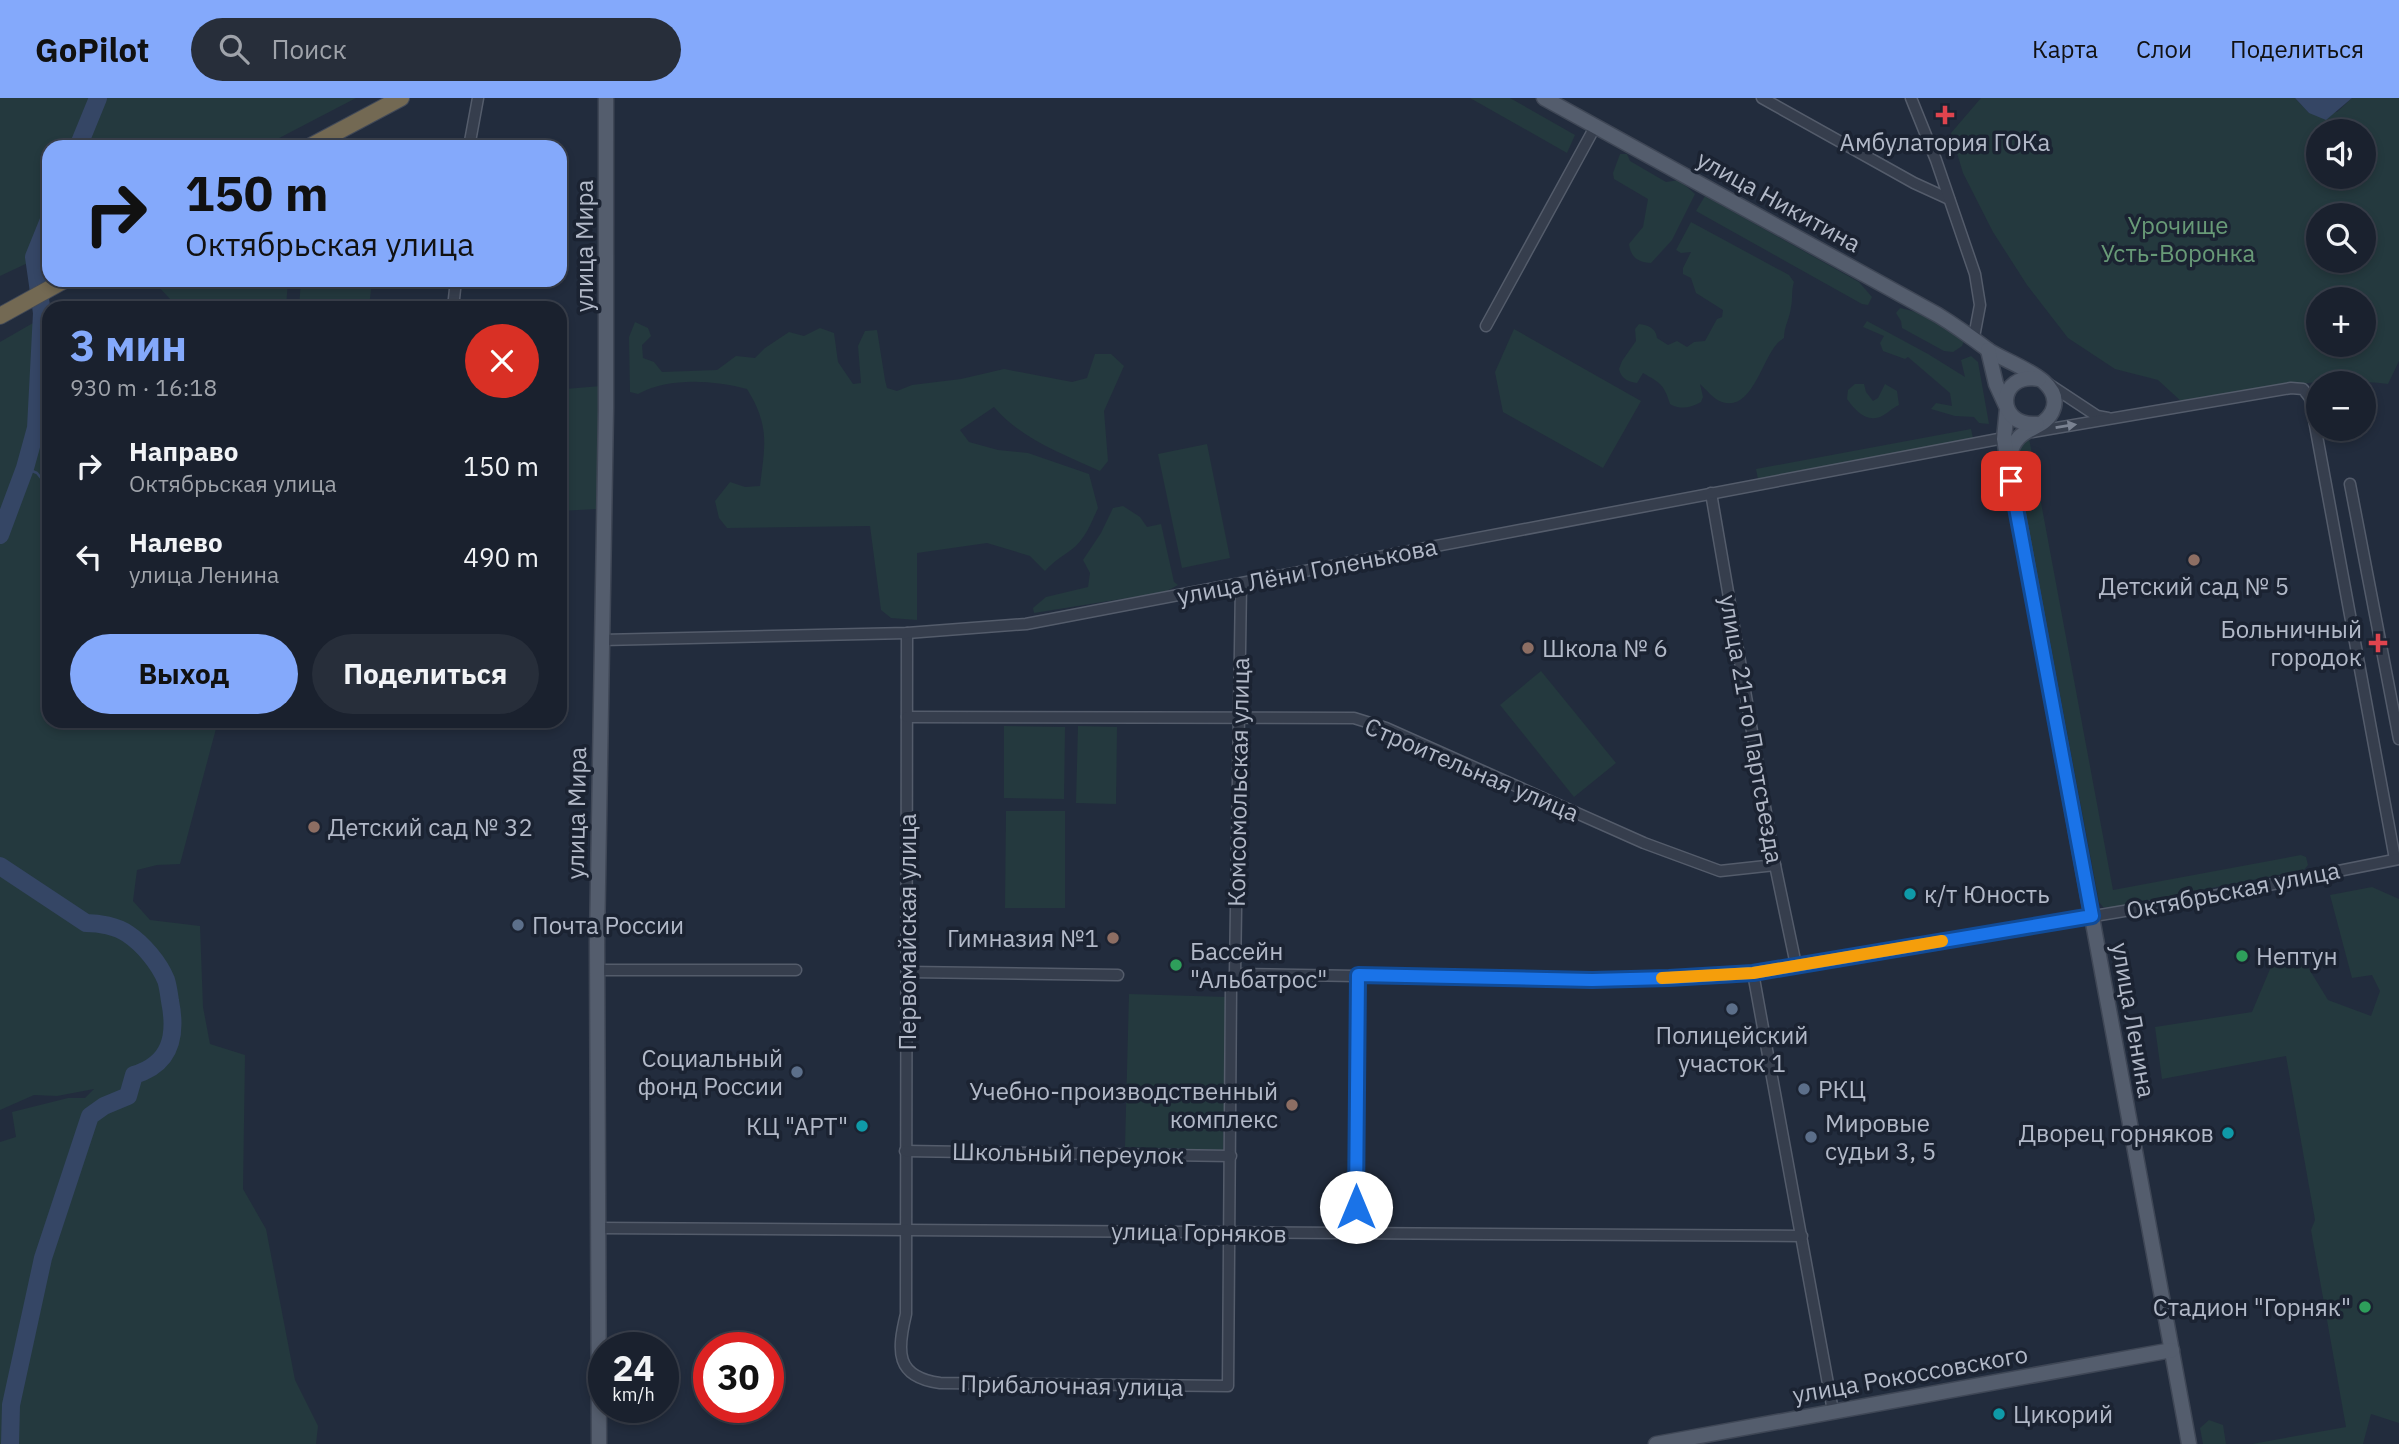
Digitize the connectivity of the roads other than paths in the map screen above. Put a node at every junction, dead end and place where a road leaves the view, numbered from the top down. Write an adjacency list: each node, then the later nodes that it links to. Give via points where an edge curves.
1 (401, 98): 8 (highway)
2 (478, 98): 9 (street)
3 (606, 98): 27 (main road, улица Мира)
4 (1544, 98): 7 (main road, улица Никитина)
5 (1762, 98): 10 (street)
6 (1911, 98): 10 (street)
7 (1595, 127): 13 (street); 14 (main road, улица Никитина)
8 (322, 140)
9 (470, 140)
10 (1949, 199): 14 (street, via 1975,274 1980,305)
11 (52, 287): 12 (highway)
12 (0, 316)
13 (1486, 326)
14 (1974, 337): 15 (main road, улица Никитина)
15 (1988, 350): 16 (main road, улица Никитина); 17 (main road)
16 (2041, 380): 17 (main road, via 2028,377 2014,382 2007,394); 18 (street, via 2097,416); 19 (main road, via 2051,389 2054,402 2052,411)
17 (2007, 408): 19 (main road, via 2025,425); 21 (main road, улица Ленина)
18 (2111, 419): 20 (street, улица Лёни Голенькова, one-way to 18); 31 (street, улица Лёни Голенькова, via 2291,388 2303,388 2310,398)
19 (2038, 424): 20 (main road)
20 (2021, 434): 21 (street, улица Лёни Голенькова); 22 (main road)
21 (2004, 439): 22 (main road, улица Ленина); 24 (street, улица Лёни Голенькова)
22 (2008, 463): 33 (main road, улица Ленина)
23 (2350, 484): 30 (street)
24 (1711, 493): 25 (street, улица Лёни Голенькова); 32 (street, улица 21-го Партсъезда)
25 (1241, 584): 26 (street, улица Лёни Голенькова, via 1026,624); 29 (street, Комсомольская улица)
26 (907, 633): 27 (street, улица Лёни Голенькова); 28 (street, Первомайская улица)
27 (602, 640): 35 (main road, улица Мира)
28 (907, 717): 29 (street, Строительная улица); 37 (street, Первомайская улица)
29 (1238, 719): 32 (street, Строительная улица, via 1354,718 1720,871); 39 (street, Комсомольская улица)
30 (2399, 739)
31 (2397, 859): 33 (street, Октябрьская улица)
32 (1775, 865): 34 (street, улица 21-го Партсъезда)
33 (2092, 916): 34 (street, Октябрьская улица); 49 (main road, улица Ленина)
34 (1796, 965): 38 (street, Октябрьская улица)
35 (597, 970): 36 (street); 44 (main road, улица Мира)
36 (796, 970)
37 (908, 972): 40 (street); 42 (street, Первомайская улица)
38 (1753, 973): 41 (street, Октябрьская улица, via 1592,980); 48 (street)
39 (1235, 974): 41 (street, Октябрьская улица); 43 (street, Комсомольская улица, via 1231,987)
40 (1118, 975)
41 (1358, 975): 47 (street)
42 (905, 1151): 43 (street, Школьный переулок); 45 (street, Первомайская улица)
43 (1230, 1156): 46 (street, Комсомольская улица)
44 (597, 1228): 45 (street, улица Горняков); 51 (main road, улица Мира)
45 (906, 1231): 46 (street, улица Горняков); 46 (street, Прибалочная улица, via 901,1352 914,1377 940,1384 1214,1387 1228,1386)
46 (1230, 1231): 47 (street, улица Горняков)
47 (1356, 1234): 48 (street, улица Горняков)
48 (1802, 1236): 50 (street)
49 (2172, 1350): 50 (main road, улица Рокоссовского); 53 (main road, улица Ленина)
50 (1833, 1411): 52 (main road, улица Рокоссовского)
51 (599, 1444)
52 (1656, 1444)
53 (2189, 1444)

